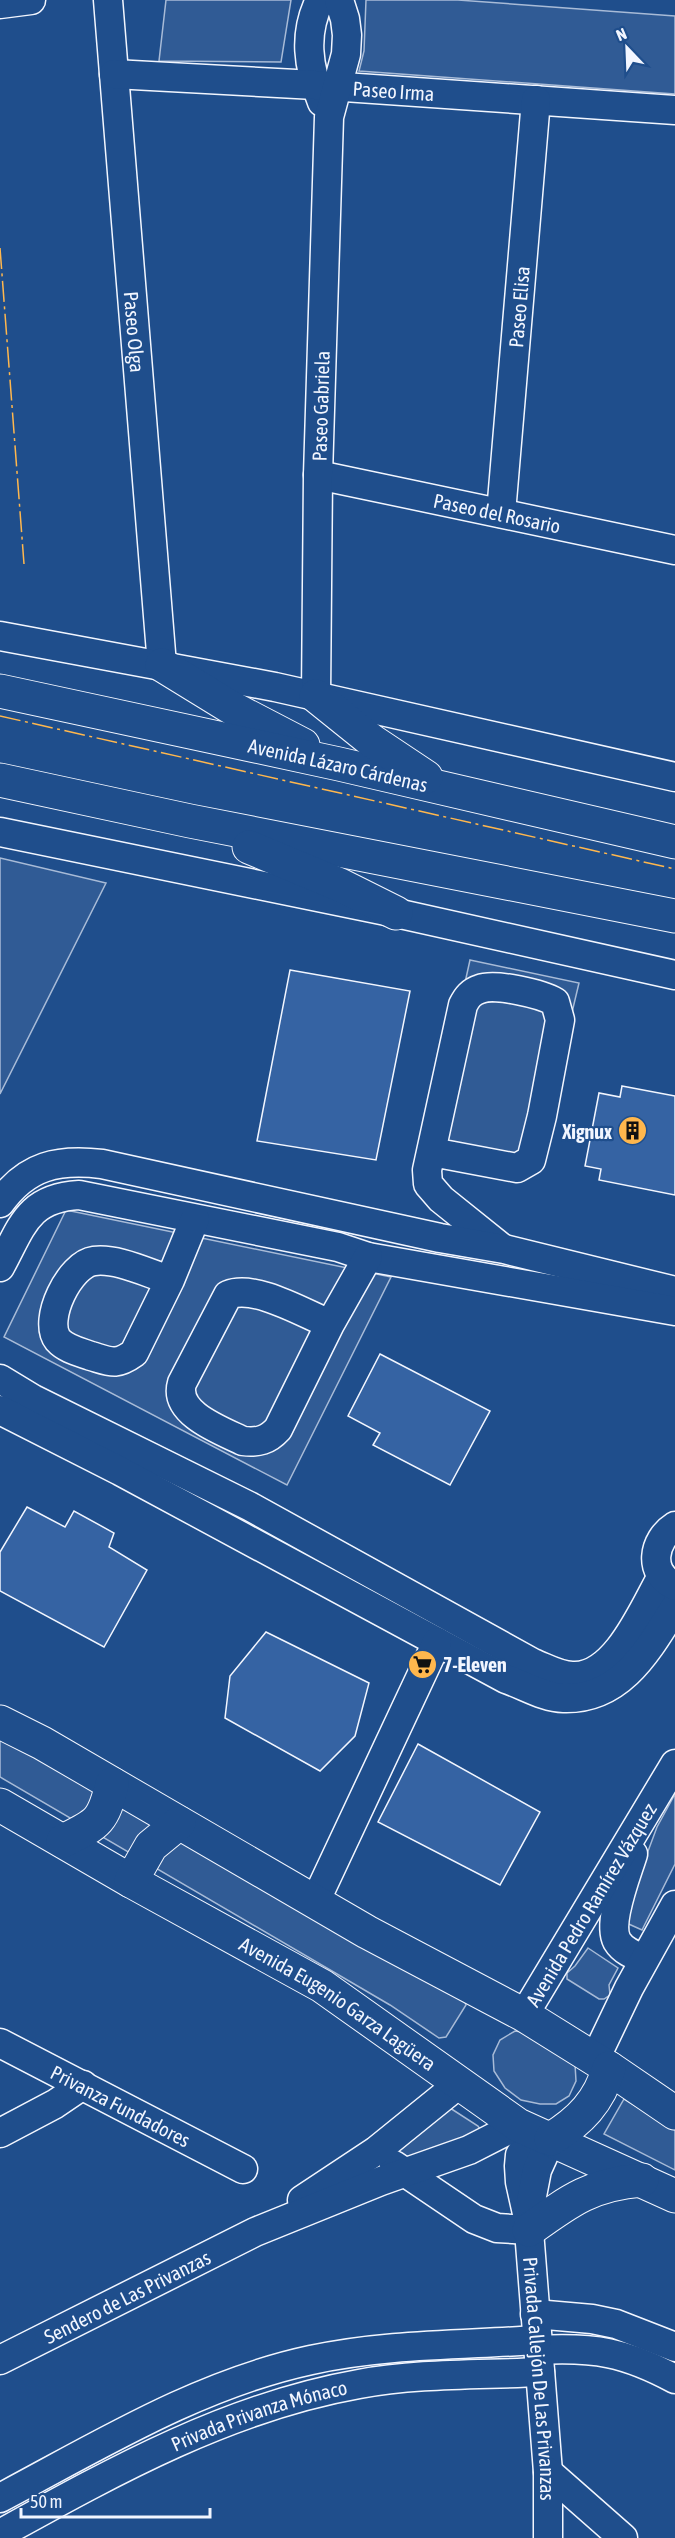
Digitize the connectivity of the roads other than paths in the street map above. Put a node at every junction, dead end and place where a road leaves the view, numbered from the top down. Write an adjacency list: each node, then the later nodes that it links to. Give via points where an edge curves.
1 (31, 0): 5 (street)
2 (108, 0): 6 (street, Paseo Olga)
3 (320, 0): 7 (street, Paseo Gabriela, via 308,48)
4 (339, 0): 7 (street, Paseo Gabriela, via 345,19 346,54)
5 (0, 4)
6 (114, 74): 7 (street, Paseo Irma); 14 (street, Paseo Olga)
7 (327, 86): 8 (street, Paseo Irma); 10 (street, Paseo Gabriela)
8 (536, 100): 9 (street, Paseo Irma); 11 (street, Paseo Elisa)
9 (675, 110)
10 (318, 475): 11 (street, Paseo del Rosario); 16 (street, Paseo Gabriela)
11 (501, 513): 12 (street, Paseo del Rosario)
12 (675, 550)
13 (0, 636): 14 (street)
14 (162, 665): 16 (street); 17 (main road, via 232,708)
15 (0, 691): 17 (main road, Avenida Lázaro Cárdenas)
16 (315, 696): 18 (street); 20 (main road, via 372,741)
17 (339, 764): 20 (main road, Avenida Lázaro Cárdenas)
18 (675, 777)
19 (0, 780): 21 (main road)
20 (445, 790): 22 (main road, Avenida Lázaro Cárdenas)
21 (190, 821): 26 (main road); 27 (main road)
22 (616, 830): 24 (main road, Avenida Lázaro Cárdenas); 25 (main road)
23 (0, 832): 26 (street)
24 (675, 842)
25 (675, 861)
26 (396, 913): 28 (street)
27 (675, 916)
28 (675, 975)
29 (432, 1152): 29 (street, via 467,997 479,989 496,987 555,1002 560,1020 531,1160 517,1168); 32 (street, via 427,1177 432,1190)
30 (0, 1203): 32 (street, via 23,1178 39,1168 78,1161)
31 (195, 1219): 33 (street, via 338,1247); 34 (street, via 99,1197 60,1196 32,1211); 36 (street)
32 (504, 1249): 35 (street); 37 (street)
33 (368, 1257): 35 (street); 39 (street)
34 (0, 1267)
35 (492, 1278): 38 (street)
36 (170, 1280)
37 (675, 1292)
38 (675, 1311)
39 (330, 1323): 39 (street, via 278,1429 270,1437 243,1441 184,1405 180,1397 182,1383 228,1295 252,1292)
40 (0, 1379): 42 (street)
41 (0, 1410): 42 (street)
42 (29, 1411): 44 (street, via 251,1507 555,1673 574,1676 607,1664); 46 (street, via 120,1471)
43 (675, 1526): 44 (street, via 657,1544 656,1562)
44 (669, 1581)
45 (675, 1607): 46 (street, via 631,1671 598,1694 581,1697 561,1698 543,1693)
46 (438, 1642): 55 (street)
47 (0, 1722): 49 (main road)
48 (675, 1764): 51 (street, Avenida Pedro Ramírez Vázquez)
49 (112, 1784): 52 (main road); 53 (main road, via 100,1819)
50 (0, 1805): 53 (main road, Avenida Eugenio Garza Lagüera)
51 (645, 1815): 57 (street, via 614,1927 624,1949); 58 (street, Avenida Pedro Ramírez Vázquez)
52 (180, 1823): 54 (main road, via 151,1846); 55 (main road)
53 (63, 1842): 54 (main road, Avenida Eugenio Garza Lagüera)
54 (131, 1881): 61 (main road, Avenida Eugenio Garza Lagüera, via 322,1986)
55 (315, 1902): 58 (main road)
56 (675, 1905): 57 (street)
57 (644, 1959): 60 (street)
58 (524, 2015): 60 (main road)
59 (0, 2043): 62 (street, Privanza Fundadores)
60 (602, 2063): 63 (main road); 64 (main road, via 597,2098 587,2112)
61 (460, 2083): 64 (main road, Avenida Eugenio Garza Lagüera); 67 (street, Sendero de Las Privanzas)
62 (83, 2085): 65 (street); 68 (street, Privanza Fundadores)
63 (675, 2113)
64 (534, 2132): 66 (street, Sendero de Las Privanzas); 70 (main road, Avenida Eugenio Garza Lagüera); 71 (street, Privada Callejón De Las Privanzas, via 520,2155); 73 (street, Privada Callejón De Las Privanzas)
65 (0, 2133)
66 (469, 2150): 69 (street, Sendero de Las Privanzas); 71 (street, via 493,2153)
67 (376, 2151): 69 (street); 74 (street, Sendero de Las Privanzas)
68 (243, 2169)
69 (406, 2172): 73 (street, via 474,2219 497,2228); 74 (street, Sendero de Las Privanzas)
70 (642, 2180): 72 (main road, Avenida Eugenio Garza Lagüera); 73 (main road, via 589,2190)
71 (520, 2182): 73 (street, Privada Callejón De Las Privanzas)
72 (675, 2196)
73 (529, 2224): 75 (street, Privada Callejón De Las Privanzas)
74 (255, 2232): 77 (street, Sendero de Las Privanzas)
75 (538, 2344): 76 (street, via 592,2319 616,2324); 78 (street, via 611,2352); 79 (street, Privada Privanza Mónaco, via 347,2354 278,2368); 80 (street, Privada Privanza Mónaco, via 360,2383 277,2404); 81 (street, Privada Callejón De Las Privanzas)
76 (675, 2348)
77 (0, 2360)
78 (675, 2379)
79 (211, 2390): 80 (street); 82 (street, Privada Privanza Mónaco)
80 (223, 2423): 83 (street, Privada Privanza Mónaco, via 111,2473)
81 (548, 2472): 84 (street, Privada Callejón De Las Privanzas); 85 (street)
82 (0, 2498)
83 (0, 2534)
84 (548, 2538)
85 (623, 2538)

